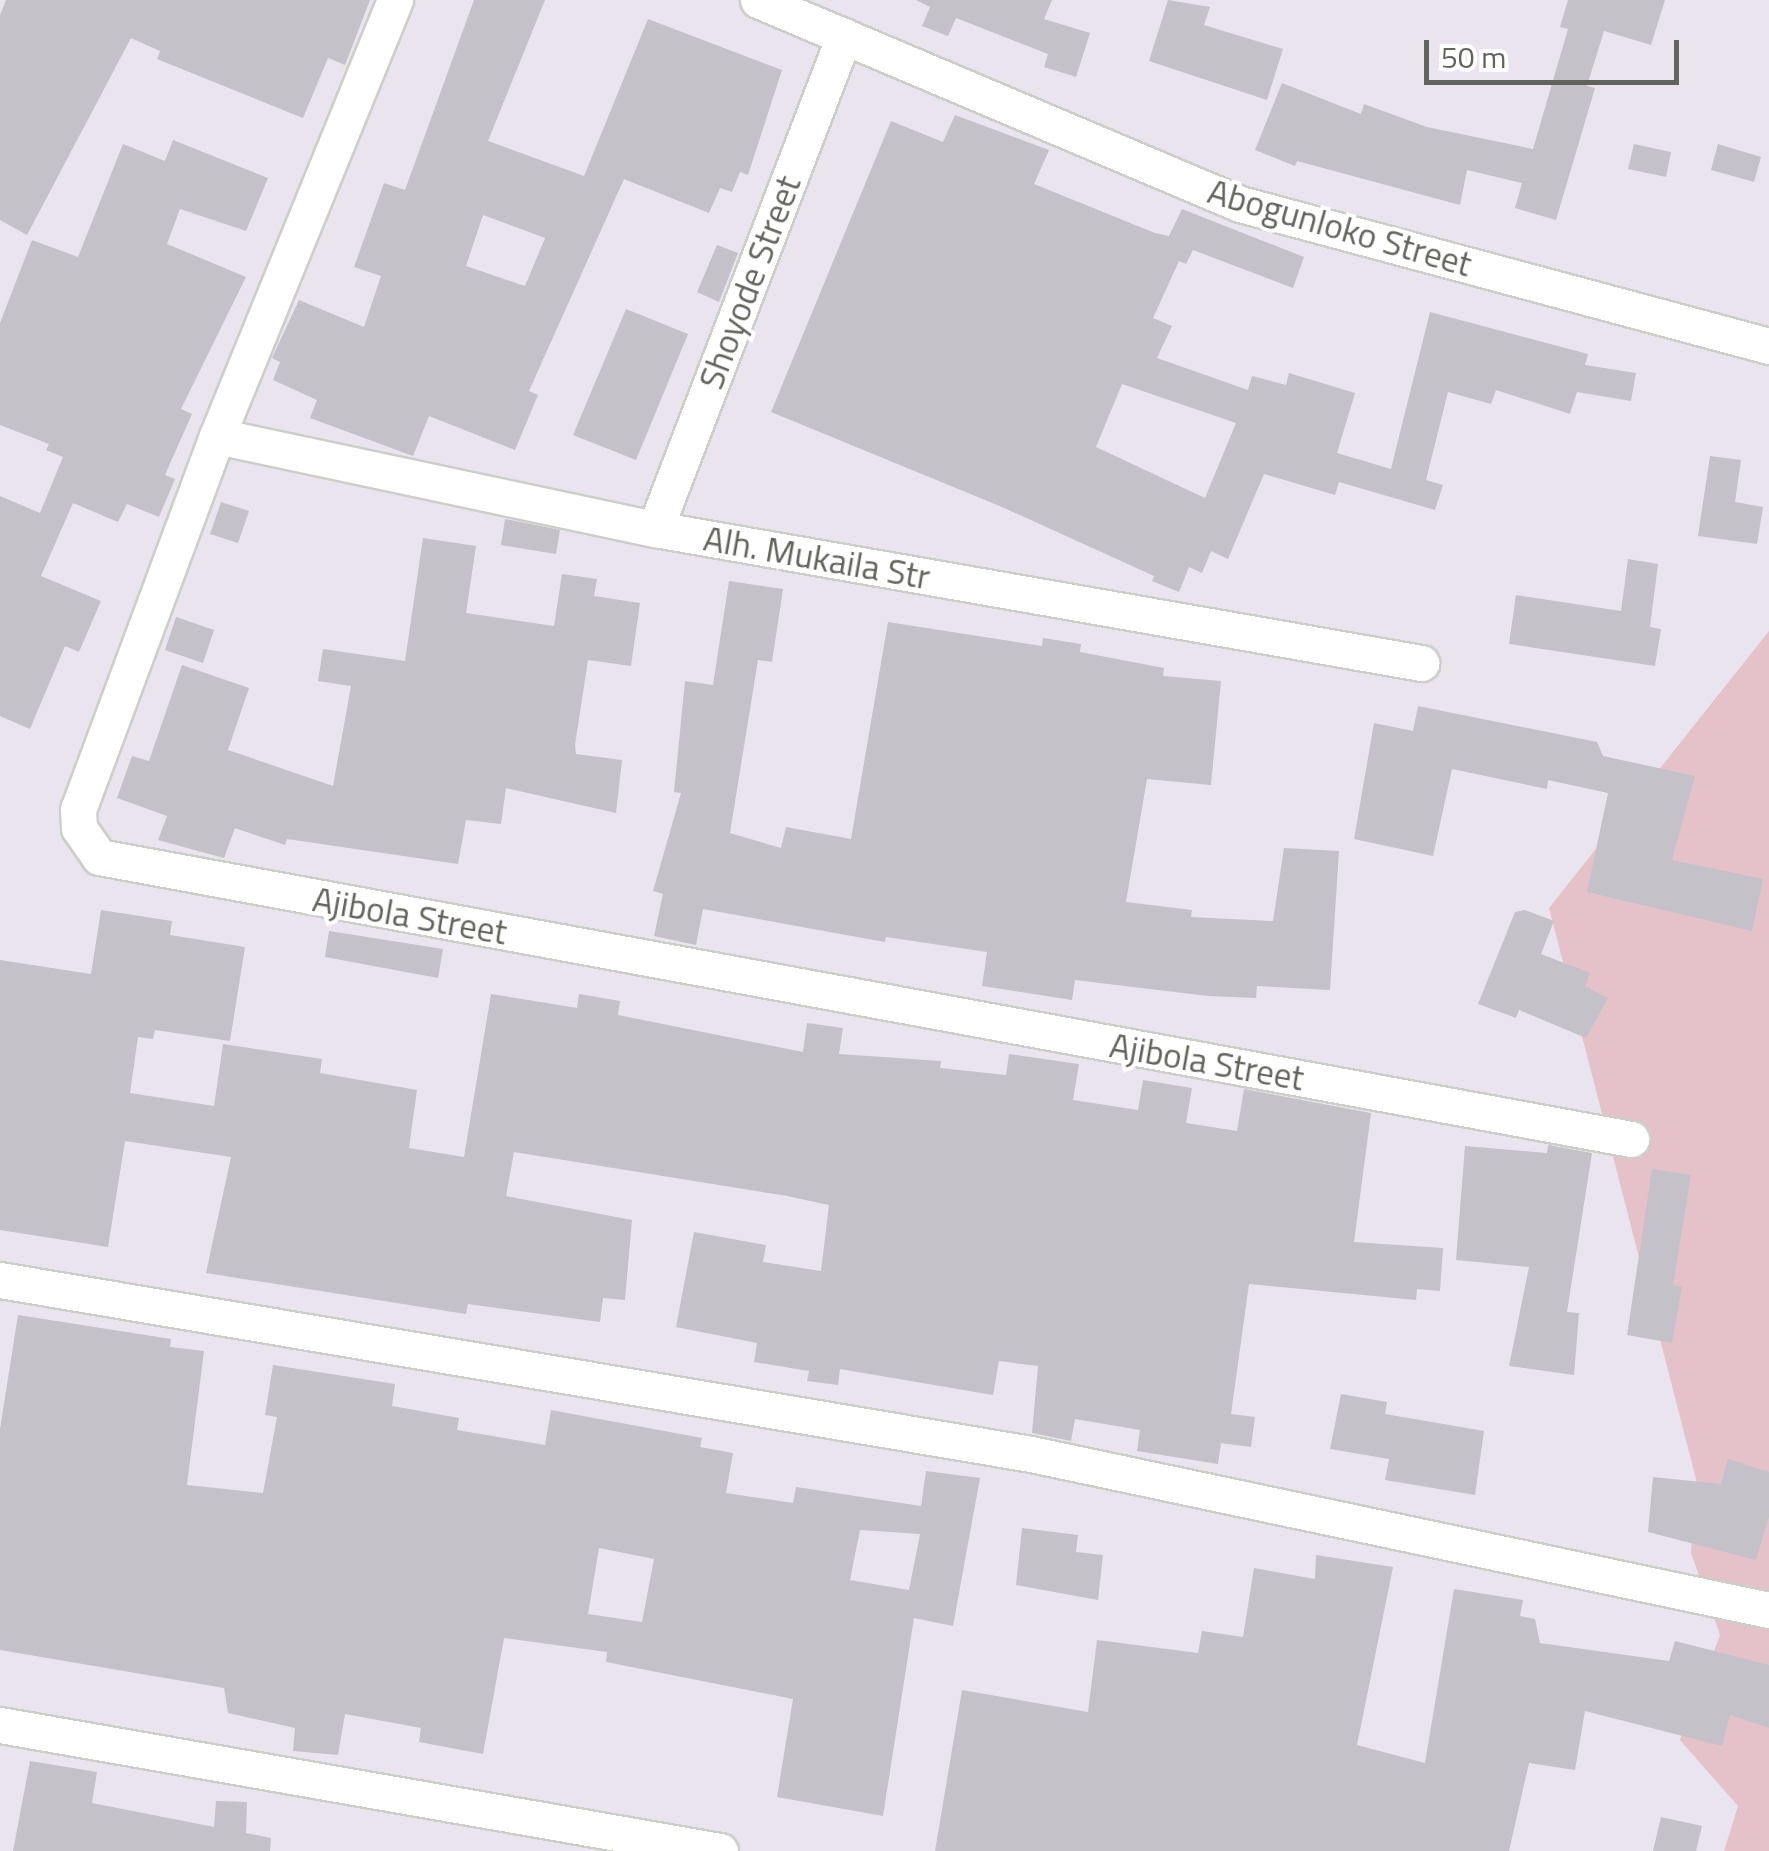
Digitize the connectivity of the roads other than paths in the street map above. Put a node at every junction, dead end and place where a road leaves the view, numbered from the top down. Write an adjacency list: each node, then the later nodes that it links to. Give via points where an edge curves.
1 (395, 0): 5 (street, Ajibola Street)
2 (758, 0): 3 (street, Abogunloko Street)
3 (844, 36): 4 (street, Abogunloko Street, via 1240,204); 6 (street, Shoyode Street)
4 (1769, 346)
5 (216, 436): 6 (street, Alh. Mukaila Str); 8 (street, Ajibola Street, via 78,809 79,828 98,857)
6 (654, 529): 7 (street, Alh. Mukaila Str)
7 (1421, 663)
8 (1631, 1140)
9 (0, 1280): 10 (street, via 1031,1454)
10 (1769, 1610)
11 (0, 1725): 12 (street)
12 (720, 1851)

